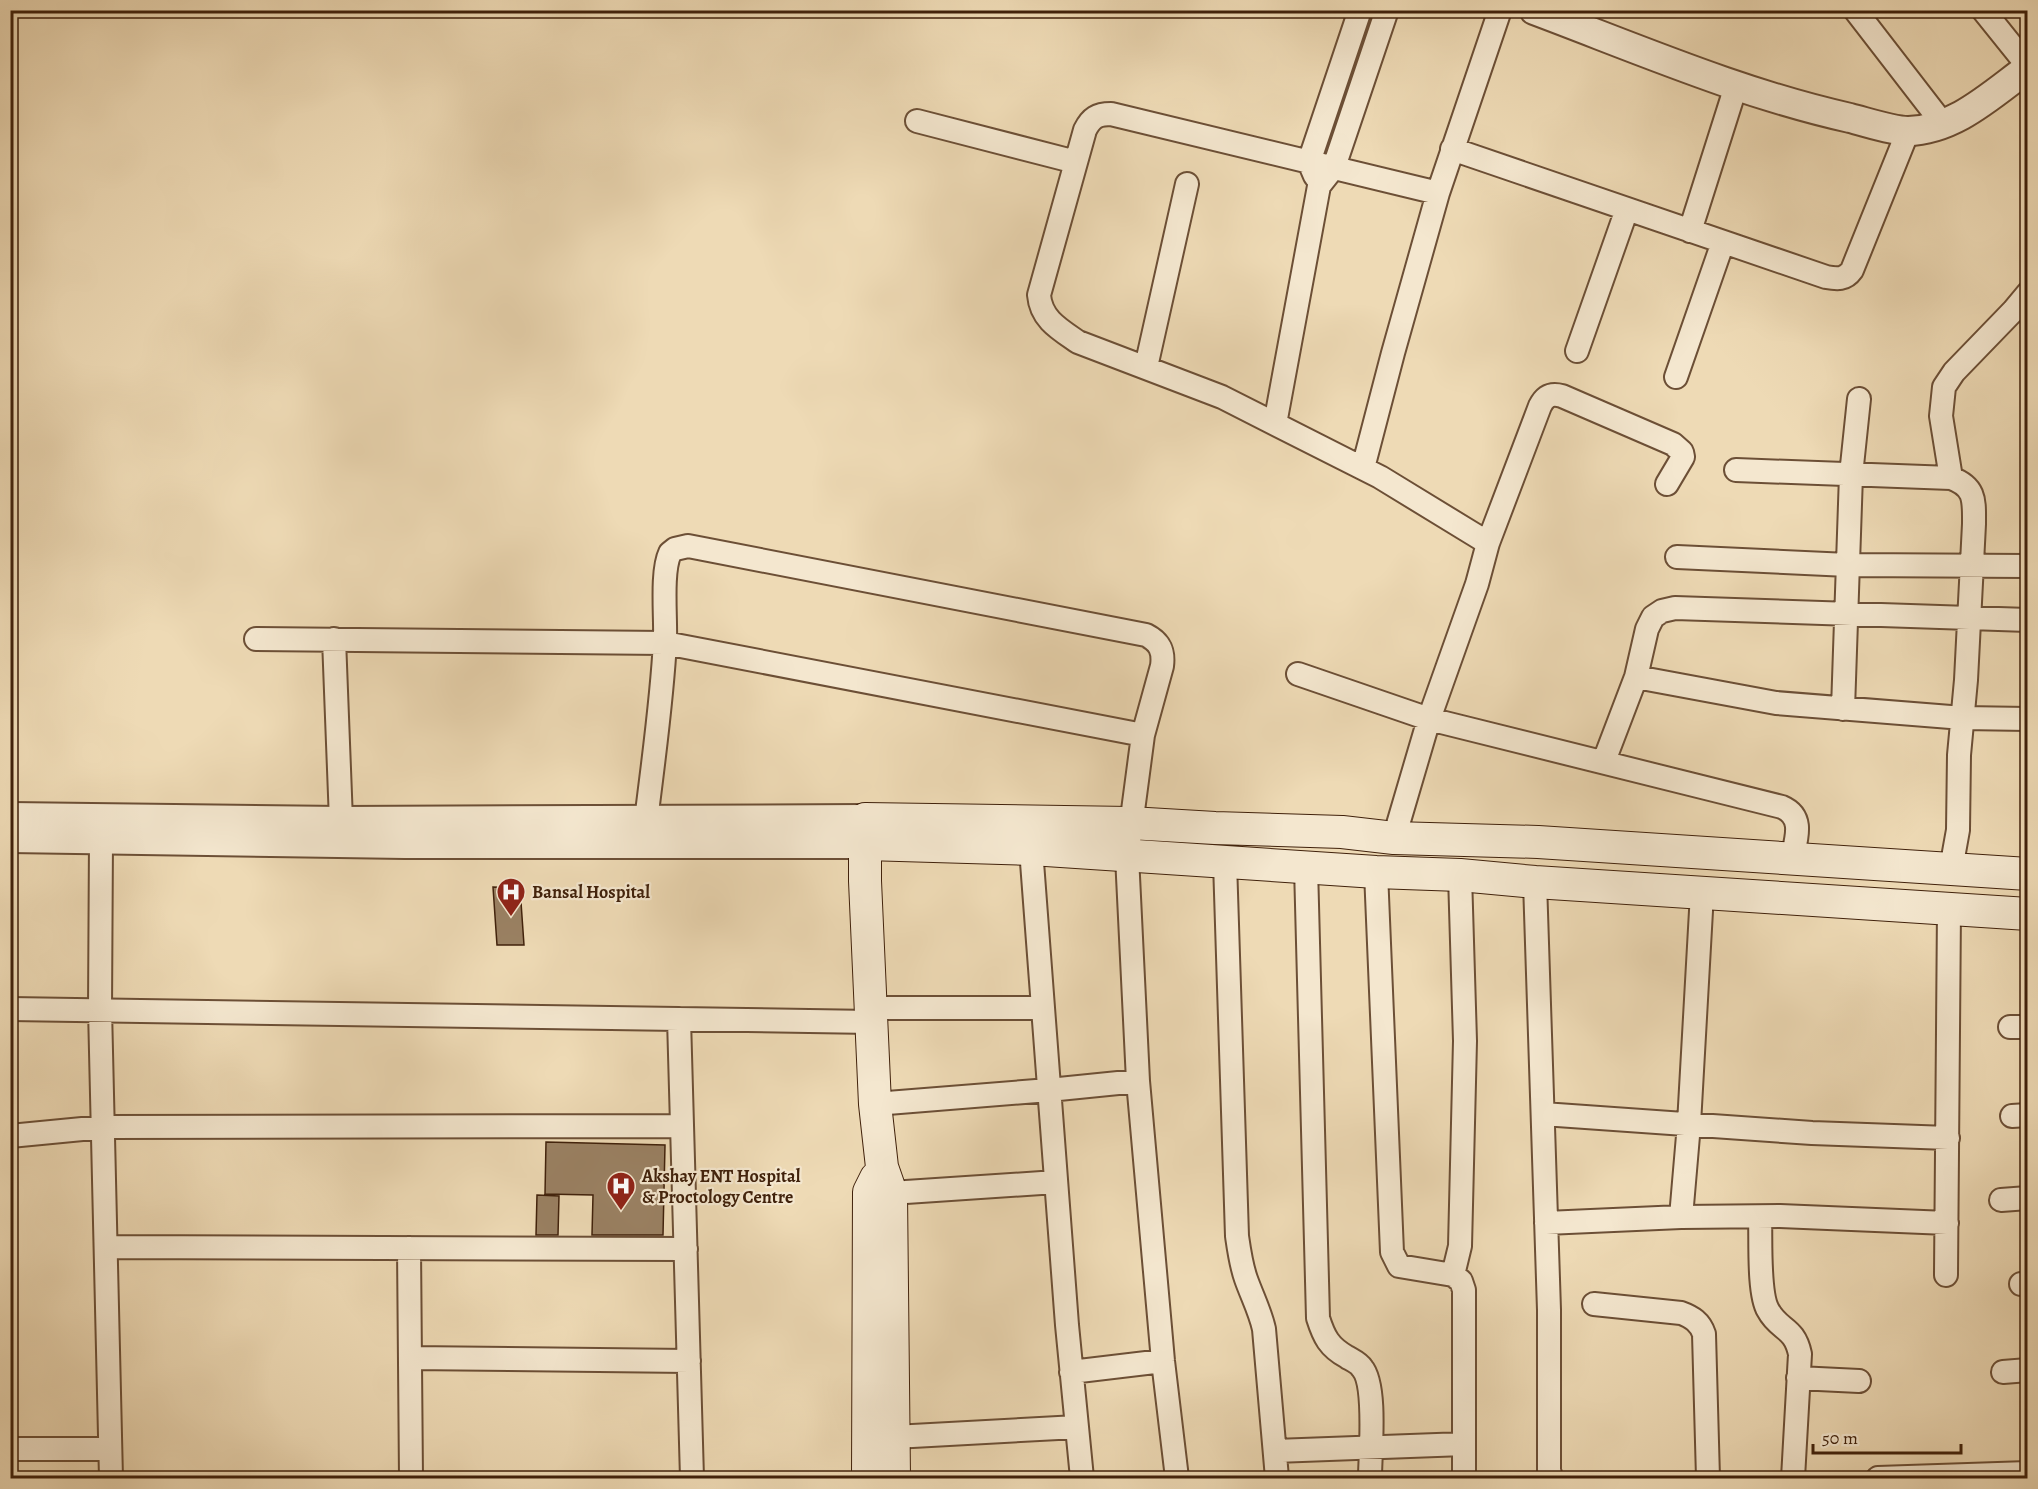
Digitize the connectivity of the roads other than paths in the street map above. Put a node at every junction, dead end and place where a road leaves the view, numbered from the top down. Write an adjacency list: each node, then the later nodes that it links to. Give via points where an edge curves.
1 (1360, 10): 14 (street)
2 (1387, 10): 15 (street)
3 (1500, 10): 12 (street)
4 (1534, 10): 8 (street)
5 (1855, 10): 10 (street)
6 (1983, 10): 7 (street)
7 (2028, 67): 10 (street, via 1972,109)
8 (1736, 86): 11 (street); 20 (street)
9 (917, 121): 13 (street)
10 (1943, 124): 11 (street)
11 (1908, 131): 21 (street, via 1848,276 1826,277)
12 (1452, 149): 18 (street); 19 (street)
13 (1076, 162): 14 (street, via 1085,130 1093,118 1111,114); 24 (street, via 1039,295 1040,306 1057,328 1078,342)
14 (1309, 162): 15 (street); 17 (street)
15 (1334, 167): 17 (street); 18 (street)
16 (1187, 184): 24 (street)
17 (1319, 186): 27 (street)
18 (1438, 193): 28 (street)
19 (1628, 209): 20 (street); 23 (street)
20 (1690, 231): 21 (street)
21 (1723, 242): 25 (street)
22 (2028, 293): 31 (street, via 1944,387 1941,416)
23 (1577, 351)
24 (1146, 367): 27 (street, via 1222,397)
25 (1676, 377)
26 (1859, 399): 30 (street)
27 (1275, 424): 28 (street)
28 (1363, 468): 33 (street)
29 (1736, 470): 30 (street)
30 (1851, 475): 31 (street); 35 (street)
31 (1951, 478): 36 (street, via 1963,482 1972,495)
32 (1667, 484): 33 (street, via 1683,457 1679,448 1562,396 1549,395 1540,406)
33 (1486, 550): 48 (street)
34 (1677, 557): 35 (street)
35 (1848, 565): 36 (street); 38 (street)
36 (1972, 565): 37 (street); 39 (street)
37 (2028, 566)
38 (1846, 612): 39 (street); 45 (street, via 1675,608 1662,611 1653,617 1647,629); 46 (street)
39 (1969, 616): 40 (street); 47 (street)
40 (2028, 620)
41 (256, 639): 42 (street)
42 (334, 639): 43 (street); 53 (street)
43 (665, 643): 50 (street); 50 (street, via 668,559 681,546 699,548 1146,635 1156,642 1163,655); 54 (street)
44 (1298, 674): 48 (street)
45 (1636, 677): 46 (street, via 1776,703); 51 (street)
46 (1843, 709): 47 (street)
47 (1963, 718): 49 (street); 65 (street, via 1958,830)
48 (1429, 719): 51 (street); 58 (street)
49 (2028, 719)
50 (1143, 735): 55 (street)
51 (1604, 761): 62 (street, via 1789,810 1798,828)
52 (10, 817): 53 (street)
53 (340, 821): 54 (street)
54 (646, 821): 56 (street)
55 (1130, 823): 56 (main road); 58 (main road, via 1342,832); 61 (street)
56 (866, 832): 59 (street, via 461,844); 60 (main road); 76 (main road)
57 (10, 838): 59 (street)
58 (1394, 838): 62 (main road, via 1538,842)
59 (101, 839): 75 (street)
60 (1030, 849): 61 (main road); 73 (street)
61 (1127, 856): 63 (main road); 78 (street)
62 (1792, 859): 65 (main road)
63 (1225, 862): 64 (main road); 115 (street, via 1237,1236 1246,1279 1261,1312)
64 (1306, 867): 66 (main road); 112 (street, via 1318,1318 1329,1346 1362,1367 1369,1378)
65 (1951, 869): 67 (main road)
66 (1376, 872): 68 (main road); 98 (street, via 1392,1252 1404,1268)
67 (2028, 874)
68 (1460, 875): 69 (main road); 98 (street, via 1465,1041 1460,1246)
69 (1535, 882): 70 (main road); 81 (street)
70 (1702, 893): 71 (main road); 82 (street)
71 (1949, 909): 72 (main road); 86 (street)
72 (2028, 914)
73 (1042, 1008): 76 (street); 79 (street)
74 (10, 1009): 75 (street)
75 (100, 1009): 77 (street); 84 (street)
76 (872, 1015): 77 (street); 80 (main road)
77 (679, 1019): 83 (street)
78 (1138, 1080): 79 (street); 103 (street)
79 (1049, 1090): 80 (street); 87 (street)
80 (875, 1104): 88 (main road)
81 (1543, 1114): 82 (street); 93 (street)
82 (1689, 1124): 86 (street); 91 (street)
83 (682, 1126): 84 (street); 97 (street)
84 (103, 1127): 85 (street); 95 (street)
85 (10, 1136)
86 (1948, 1138): 94 (street)
87 (1056, 1182): 88 (street); 105 (street)
88 (881, 1184): 110 (main road); 120 (main road)
89 (2028, 1198): 90 (street)
90 (2001, 1200)
91 (1681, 1217): 92 (street); 93 (street)
92 (1760, 1217): 94 (street); 107 (street, via 1765,1305 1798,1343)
93 (1546, 1223): 127 (street)
94 (1947, 1223): 99 (street)
95 (106, 1247): 96 (street); 114 (street)
96 (409, 1248): 97 (street); 101 (street)
97 (686, 1249): 102 (street)
98 (1453, 1275): 111 (street, via 1464,1290)
99 (1946, 1275)
100 (1594, 1304): 128 (street, via 1681,1313 1702,1326)
101 (410, 1358): 102 (street); 118 (street)
102 (689, 1361): 119 (street)
103 (1162, 1361): 105 (street); 123 (street)
104 (2028, 1370): 106 (street)
105 (1071, 1372): 109 (street)
106 (2003, 1372)
107 (1798, 1378): 108 (street); 129 (street)
108 (1859, 1381)
109 (1077, 1427): 110 (street); 122 (street)
110 (894, 1437): 121 (main road)
111 (1464, 1444): 112 (street); 126 (street)
112 (1370, 1447): 115 (street); 125 (street)
113 (10, 1449): 114 (street)
114 (110, 1449): 117 (street)
115 (1275, 1451): 124 (street)
116 (2028, 1473): 130 (street)
117 (111, 1479)
118 (411, 1479)
119 (692, 1479)
120 (868, 1479)
121 (894, 1479)
122 (1082, 1479)
123 (1177, 1479)
124 (1277, 1479)
125 (1370, 1479)
126 (1464, 1479)
127 (1551, 1479)
128 (1708, 1479)
129 (1793, 1479)
130 (1878, 1479)

